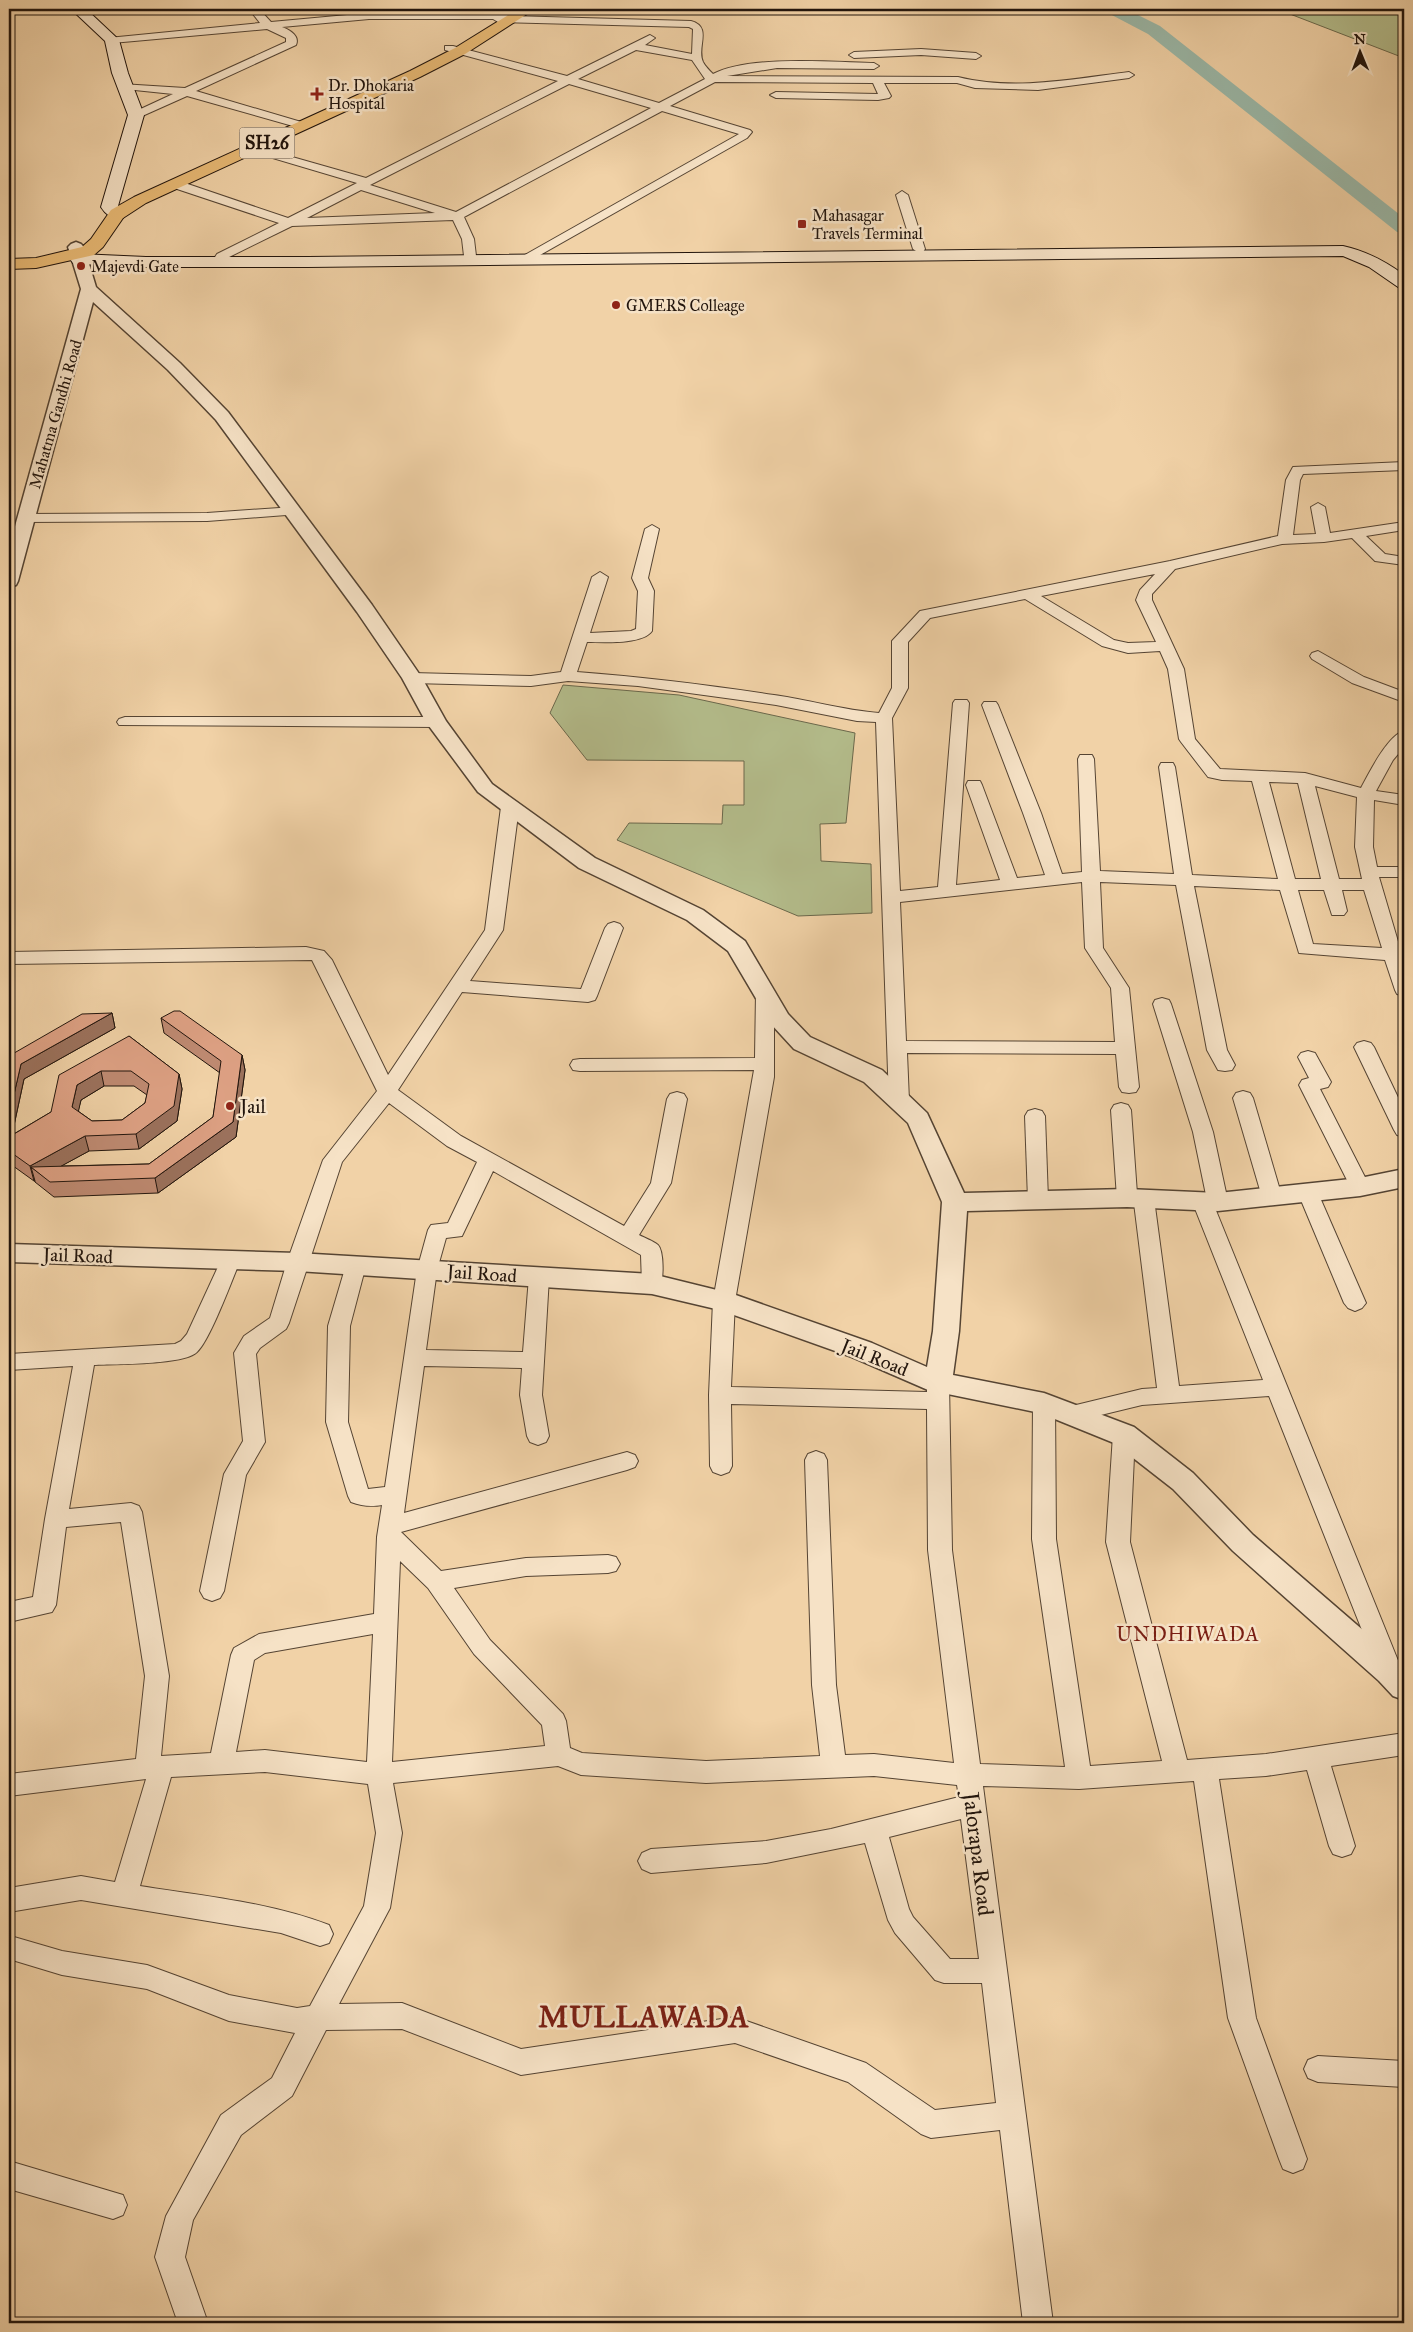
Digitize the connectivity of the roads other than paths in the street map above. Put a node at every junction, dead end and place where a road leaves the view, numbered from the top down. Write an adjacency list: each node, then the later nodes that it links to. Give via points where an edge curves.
1 (78, 9): 9 (main road)
2 (254, 9): 7 (street)
3 (310, 9): 6 (street)
4 (528, 9): 5 (main road, SH26)
5 (507, 16): 6 (street, via 369,16); 11 (main road, SH26); 13 (street, via 691,24 698,30)
6 (322, 21): 7 (street)
7 (269, 26): 9 (street); 20 (street, via 282,30 292,43)
8 (650, 38): 10 (street)
9 (112, 40): 19 (main road)
10 (634, 46): 13 (street); 17 (street)
11 (455, 50): 17 (street); 24 (main road, SH26)
12 (976, 56): 13 (street, via 910,52)
13 (697, 60): 16 (street)
14 (874, 66): 16 (street, via 762,66 726,72)
15 (1129, 75): 18 (street, via 1038,87 975,85 958,80)
16 (711, 79): 18 (street); 22 (street)
17 (568, 80): 22 (street); 27 (street)
18 (877, 81): 21 (street, via 885,96)
19 (125, 86): 20 (street); 23 (main road)
20 (187, 92): 23 (street); 24 (street)
21 (776, 95)
22 (660, 106): 30 (street); 35 (street, via 746,132)
23 (136, 116): 29 (main road)
24 (299, 125): 25 (main road, SH26); 29 (main road, SH26)
25 (253, 149): 26 (main road, SH26); 27 (street)
26 (175, 184): 29 (main road, SH26); 31 (street)
27 (364, 184): 30 (street); 31 (street)
28 (902, 195): 32 (street)
29 (113, 210): 33 (main road, SH26)
30 (456, 216): 31 (street); 34 (street, via 468,239)
31 (289, 222): 36 (street)
32 (920, 249): 35 (main road); 39 (main road, via 1344,246 1367,250)
33 (82, 250): 36 (main road, via 146,256); 37 (main road); 38 (main road, via 36,263); 40 (main road, via 146,262 1343,251 1375,262); 41 (street)
34 (470, 256): 35 (main road); 36 (main road)
35 (529, 256)
36 (221, 257)
37 (9, 259)
38 (9, 264)
39 (1404, 271)
40 (1404, 282)
41 (89, 289): 44 (street, via 202,392); 45 (street, Mahatma Gandhi Road)
42 (1404, 466): 50 (street, via 1298,470 1293,480)
43 (1318, 507): 49 (street)
44 (294, 511): 45 (street, via 207,517); 60 (street)
45 (25, 518): 54 (street, Mahatma Gandhi Road)
46 (1404, 526): 48 (street)
47 (652, 529): 56 (street, via 640,578 646,591 644,631 634,636)
48 (1356, 534): 49 (street); 51 (street, via 1380,558)
49 (1324, 538): 50 (street)
50 (1285, 540): 52 (street)
51 (1404, 561)
52 (1170, 566): 55 (street); 57 (street, via 1143,596)
53 (600, 577): 56 (street)
54 (9, 581)
55 (1027, 594): 57 (street, via 1108,643 1128,648); 64 (street, via 926,614 900,641 900,688)
56 (580, 638): 59 (street)
57 (1165, 646): 70 (street, via 1176,669 1187,739 1214,773)
58 (1318, 656): 61 (street, via 1358,680)
59 (568, 676): 60 (street, via 531,682); 64 (street, via 638,681)
60 (412, 678): 66 (street)
61 (1404, 697)
62 (961, 702): 84 (street)
63 (990, 705): 79 (street)
64 (884, 718): 85 (street)
65 (125, 722): 66 (street)
66 (436, 722): 75 (street, via 485,788)
67 (1404, 736): 73 (street)
68 (1086, 759): 77 (street)
69 (1167, 767): 80 (street)
70 (1259, 777): 71 (street); 82 (street)
71 (1305, 778): 73 (street); 83 (street)
72 (974, 785): 81 (street)
73 (1366, 794): 74 (street); 78 (street, via 1364,847)
74 (1404, 800)
75 (510, 807): 90 (street, via 494,930); 92 (street, via 587,863 695,914 737,946)
76 (1404, 872): 78 (street)
77 (1091, 876): 79 (street); 80 (street); 96 (street, via 1094,948 1120,988)
78 (1370, 878): 83 (street); 88 (street)
79 (1055, 880): 81 (street)
80 (1184, 880): 82 (street); 100 (street, via 1217,1050)
81 (1010, 884): 84 (street)
82 (1287, 885): 83 (street); 88 (street, via 1305,949)
83 (1333, 885): 86 (street)
84 (947, 891): 85 (street)
85 (891, 897): 94 (street)
86 (1338, 911)
87 (614, 928): 90 (street, via 588,996)
88 (1393, 955): 91 (street)
89 (9, 958): 102 (street, via 318,955)
90 (457, 986): 102 (street)
91 (1404, 990)
92 (765, 993): 99 (street); 105 (street, via 779,1019 802,1043 873,1076)
93 (1162, 1004): 116 (street, via 1203,1132)
94 (897, 1047): 96 (street); 105 (street)
95 (1364, 1047): 108 (street)
96 (1127, 1048): 101 (street)
97 (1308, 1058): 111 (street, via 1321,1082 1309,1085)
98 (580, 1064): 99 (street)
99 (764, 1064): 126 (street)
100 (1225, 1065)
101 (1129, 1087)
102 (387, 1092): 109 (street, via 454,1141); 121 (street, via 332,1160)
103 (1243, 1098): 113 (street)
104 (677, 1099): 118 (street, via 662,1183)
105 (899, 1101): 117 (street, via 918,1120)
106 (1121, 1110): 114 (street)
107 (1035, 1116): 115 (street)
108 (1404, 1130)
109 (488, 1159): 118 (street); 123 (street, via 455,1231 438,1230)
110 (1404, 1178): 111 (street)
111 (1360, 1187): 112 (street)
112 (1308, 1193): 113 (street); 127 (street)
113 (1272, 1197): 116 (street)
114 (1136, 1198): 115 (street); 116 (street); 135 (street)
115 (1038, 1200): 117 (street)
116 (1210, 1201): 132 (street)
117 (955, 1202): 133 (street, via 946,1331)
118 (627, 1238): 125 (street, via 651,1251)
119 (9, 1253): 120 (street, Jail Road)
120 (230, 1261): 121 (street, Jail Road); 128 (street, via 189,1347 177,1352)
121 (297, 1262): 122 (street, Jail Road); 148 (street, via 278,1323 252,1342 244,1353 254,1442 235,1474)
122 (356, 1265): 123 (street, Jail Road); 143 (street, via 339,1326 336,1422 359,1496)
123 (427, 1270): 124 (street, Jail Road); 129 (street)
124 (539, 1277): 125 (street, Jail Road); 130 (street)
125 (652, 1284): 126 (street, Jail Road)
126 (724, 1301): 133 (street, Jail Road, via 862,1350); 134 (street)
127 (1355, 1303)
128 (85, 1357): 131 (street); 144 (street)
129 (414, 1358): 130 (street); 143 (street)
130 (533, 1360): 139 (street, via 531,1395)
131 (9, 1362)
132 (1276, 1387): 135 (street); 151 (street)
133 (938, 1392): 134 (street); 136 (street, Jail Road); 161 (street, Jalorapa Road, via 940,1550)
134 (720, 1395): 142 (street)
135 (1169, 1395): 137 (street, via 1142,1397)
136 (1044, 1403): 137 (street, Jail Road); 162 (street, via 1044,1539)
137 (1072, 1414): 138 (street, Jail Road)
138 (1124, 1435): 151 (street, Jail Road, via 1183,1481 1243,1543); 159 (street, via 1118,1542)
139 (538, 1436)
140 (816, 1460): 156 (street, via 824,1685)
141 (627, 1461): 145 (street)
142 (721, 1466)
143 (395, 1495): 145 (street)
144 (56, 1519): 149 (street, via 44,1605); 157 (street, via 131,1512 156,1676)
145 (390, 1532): 147 (street); 150 (street)
146 (608, 1564): 147 (street, via 526,1567)
147 (436, 1581): 153 (street, via 482,1647 554,1721)
148 (212, 1591)
149 (9, 1612)
150 (386, 1622): 155 (street, via 259,1644 248,1649 244,1654); 160 (street)
151 (1397, 1680)
152 (1404, 1744): 154 (street)
153 (559, 1755): 156 (street, via 580,1764 706,1772); 160 (street)
154 (1316, 1757): 158 (street, via 1266,1765); 166 (street)
155 (221, 1764): 157 (street); 160 (street, via 265,1761)
156 (834, 1767): 161 (street, via 874,1765)
157 (154, 1768): 163 (street); 168 (street)
158 (1205, 1769): 159 (street); 177 (street, via 1242,2018)
159 (1177, 1771): 162 (street)
160 (379, 1774): 173 (street, via 389,1833 377,1908)
161 (969, 1775): 162 (street); 164 (street, Jalorapa Road)
162 (1079, 1778)
163 (9, 1785)
164 (973, 1805): 165 (street); 172 (street, Jalorapa Road)
165 (874, 1830): 167 (street, via 766,1852); 172 (street, via 897,1912 904,1925 944,1972)
166 (1342, 1846)
167 (651, 1861)
168 (124, 1895): 169 (street, via 81,1888); 170 (street, via 281,1920)
169 (9, 1900)
170 (320, 1934)
171 (10, 1952): 173 (street, via 147,1977 229,2008 297,2022)
172 (994, 1971): 176 (street, Jalorapa Road)
173 (318, 2016): 176 (street, via 402,2016 521,2062 736,2030 856,2072 932,2124); 180 (street, via 282,2087 231,2125 180,2216 170,2257)
174 (1318, 2069): 175 (street)
175 (1404, 2074)
176 (1012, 2115): 181 (street, Jalorapa Road)
177 (1293, 2159)
178 (9, 2175): 179 (street)
179 (112, 2205)
180 (193, 2323)
181 (1038, 2323)

